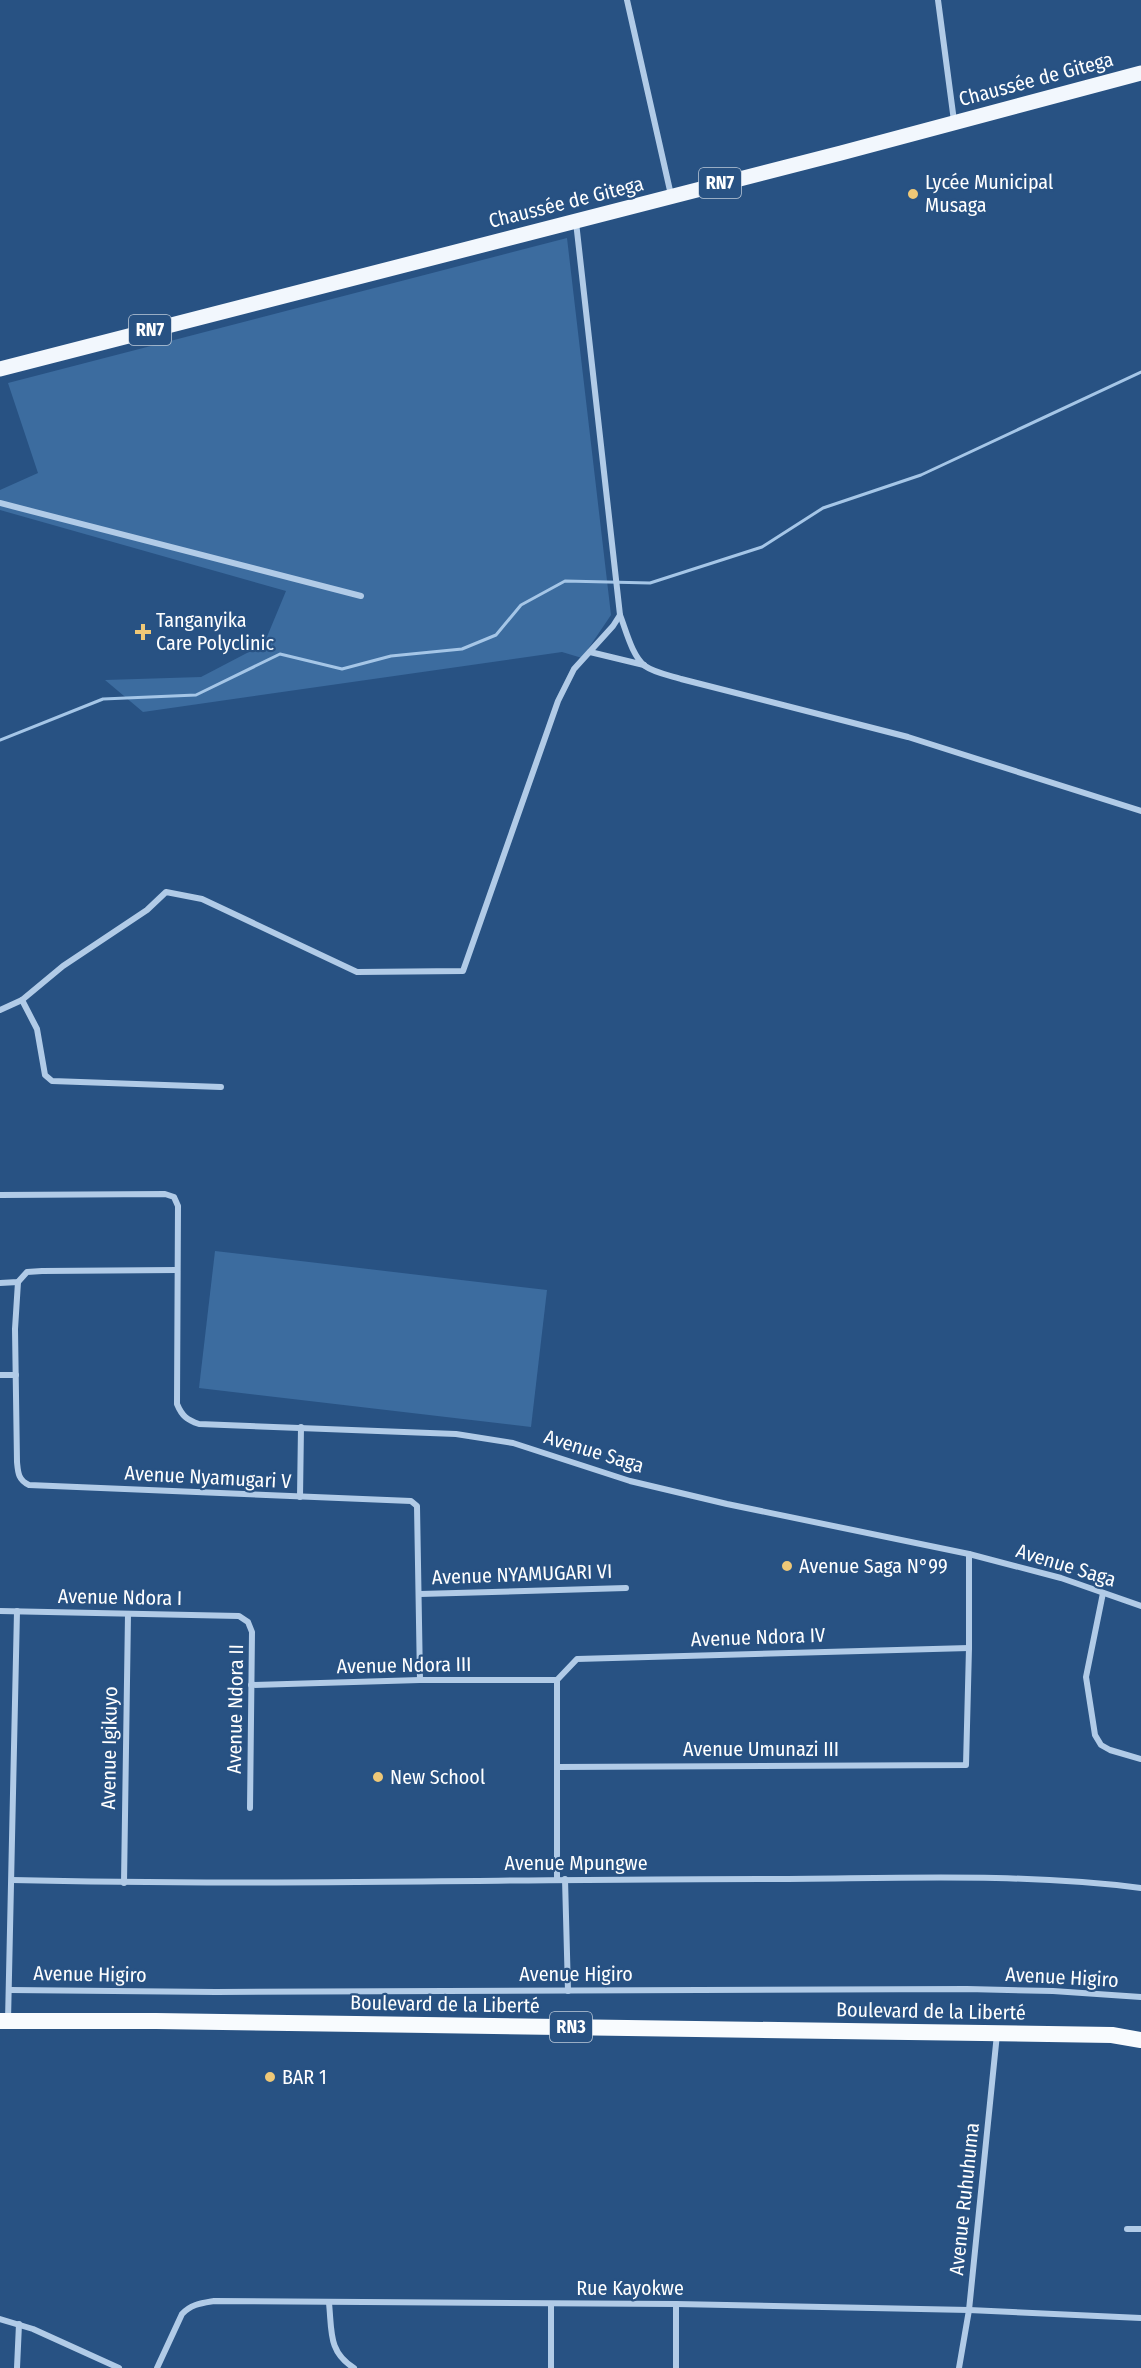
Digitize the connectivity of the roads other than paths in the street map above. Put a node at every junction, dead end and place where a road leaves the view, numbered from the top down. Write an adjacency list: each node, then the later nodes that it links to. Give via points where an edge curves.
1 (627, 0): 5 (street)
2 (938, 0): 4 (street)
3 (1141, 73): 4 (main road, Chaussée de Gitega / RN7)
4 (954, 121): 5 (main road, Chaussée de Gitega / RN7)
5 (671, 196): 6 (main road, Chaussée de Gitega / RN7)
6 (576, 221): 7 (main road, Chaussée de Gitega / RN7); 10 (street)
7 (0, 369)
8 (0, 503): 9 (street)
9 (361, 596)
10 (620, 615): 11 (street); 12 (street)
11 (590, 652): 12 (street); 14 (street, via 574,669 558,701 463,971 357,972 202,899 166,892)
12 (644, 665): 13 (street, via 681,679 908,737)
13 (1141, 811)
14 (22, 1000): 15 (street); 16 (street, via 37,1029 45,1075 52,1081)
15 (0, 1010)
16 (221, 1087)
17 (0, 1195): 18 (street, Avenue Saga, via 174,1197 178,1206)
18 (177, 1270): 19 (street, via 27,1272); 23 (street, Avenue Saga, via 177,1404 182,1414 199,1424)
19 (18, 1282): 20 (street); 22 (street, Avenue Nyamugari V)
20 (0, 1283)
21 (0, 1375): 22 (street)
22 (16, 1375): 24 (street, Avenue Nyamugari V, via 17,1468 23,1482 29,1485)
23 (301, 1427): 24 (street); 25 (street, Avenue Saga, via 456,1434 513,1443 630,1481)
24 (300, 1497): 28 (street, Avenue Nyamugari V, via 411,1501 417,1506)
25 (969, 1554): 27 (street, Avenue Saga); 34 (street)
26 (626, 1588): 28 (street, Avenue NYAMUGARI VI)
27 (1103, 1593): 29 (street, Avenue Saga); 38 (street, via 1086,1677 1095,1735 1101,1745)
28 (420, 1594): 35 (street, Avenue Nyamugari V)
29 (1141, 1606)
30 (0, 1611): 31 (street, Avenue Ndora I)
31 (17, 1611): 32 (street, Avenue Ndora I); 43 (street)
32 (128, 1614): 33 (street, Avenue Ndora I); 44 (street, Avenue Igikuyo)
33 (239, 1616): 37 (street, Avenue Ndora II, via 248,1622 252,1632)
34 (969, 1648): 36 (street, Avenue Ndora IV, via 577,1659); 39 (street, Avenue Umunazi III, via 966,1765)
35 (420, 1680): 36 (street, Avenue Ndora III); 37 (street, Avenue Ndora III)
36 (557, 1680): 39 (street)
37 (251, 1685): 40 (street, Avenue Ndora II)
38 (1141, 1759)
39 (557, 1767): 41 (street)
40 (250, 1808)
41 (557, 1879): 42 (street, Avenue Mpungwe); 44 (street, Avenue Mpungwe)
42 (565, 1879): 45 (street, Avenue Mpungwe, via 1019,1879); 47 (street)
43 (12, 1880): 44 (street, Avenue Mpungwe); 46 (street)
44 (124, 1883)
45 (1141, 1888)
46 (10, 1990): 47 (street, Avenue Higiro); 49 (street)
47 (568, 1991): 48 (street, Avenue Higiro, via 967,1989)
48 (1141, 1997)
49 (4, 2021): 50 (highway, Boulevard de la Liberté / RN3)
50 (997, 2033): 51 (highway, Boulevard de la Liberté / RN3, via 1112,2035); 57 (street, Avenue Ruhuhuma)
51 (1141, 2040)
52 (1126, 2229): 53 (street)
53 (1141, 2229)
54 (329, 2303): 55 (street, Rue Kayokwe); 63 (street, Rue Kayokwe, via 196,2304 182,2314); 64 (street, via 333,2344 338,2355)
55 (552, 2304): 56 (street, Rue Kayokwe); 65 (street)
56 (676, 2304): 57 (street, Rue Kayokwe); 66 (street)
57 (969, 2310): 58 (street, Rue Kayokwe); 67 (street, Avenue Ruhuhuma)
58 (1141, 2318)
59 (0, 2319): 60 (street)
60 (19, 2324): 61 (street); 62 (street)
61 (17, 2368)
62 (119, 2368)
63 (157, 2368)
64 (354, 2368)
65 (551, 2368)
66 (676, 2368)
67 (959, 2368)

